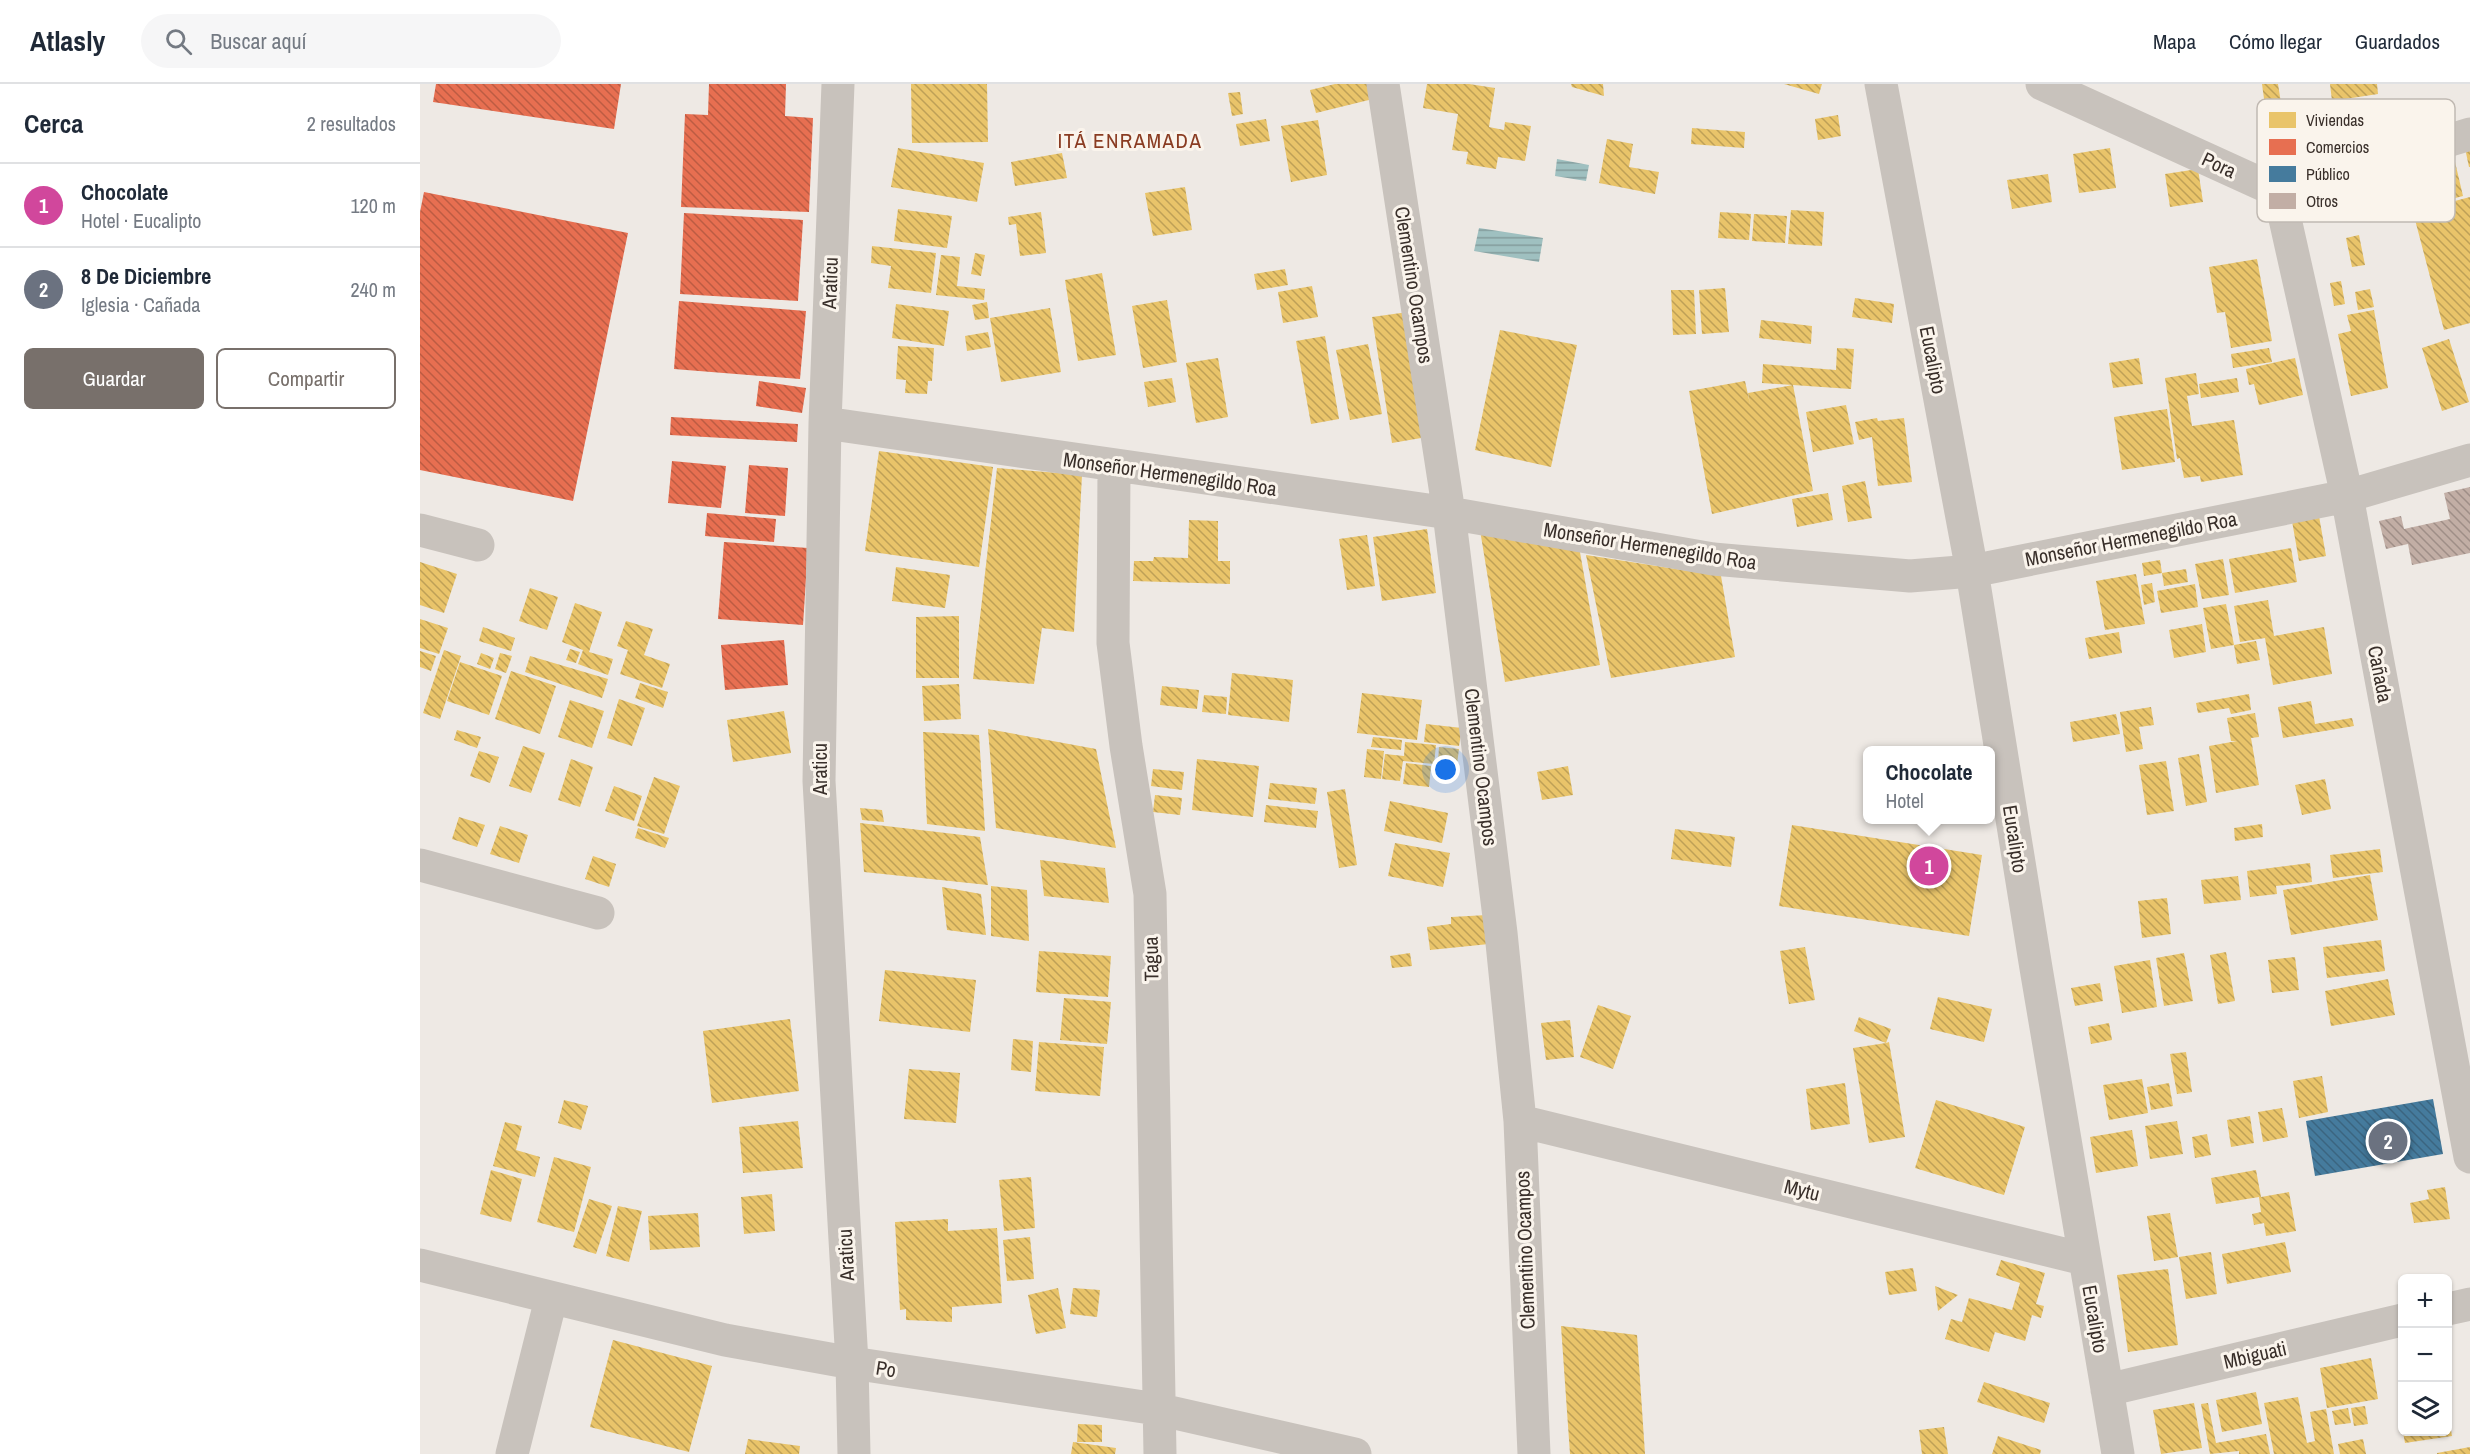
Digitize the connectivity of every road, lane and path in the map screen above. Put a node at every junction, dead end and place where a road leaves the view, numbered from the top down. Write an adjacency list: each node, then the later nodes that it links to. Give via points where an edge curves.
1 (838, 84): 9 (street, Araticu)
2 (1383, 84): 13 (street, Clementino Ocampos)
3 (1881, 84): 16 (street, Eucalipto)
4 (2042, 84): 7 (street, Pora)
5 (2470, 134): 6 (street)
6 (2455, 139)
7 (2257, 182)
8 (2286, 222): 12 (street, Cañada)
9 (825, 423): 11 (street, Monseñor Hermenegildo Roa); 27 (street, Araticu, via 819,781)
10 (2470, 460): 12 (street, Monseñor Hermenegildo Roa)
11 (1114, 466): 13 (street, Monseñor Hermenegildo Roa); 29 (street, Tagua, via 1113,643 1150,894)
12 (2346, 496): 16 (street, Monseñor Hermenegildo Roa); 20 (street, Cañada)
13 (1449, 513): 16 (street, Monseñor Hermenegildo Roa, via 1713,559 1845,573 1910,576); 19 (street, Clementino Ocampos)
14 (420, 530): 15 (street)
15 (478, 545)
16 (1972, 571): 21 (street, Eucalipto)
17 (420, 865): 18 (street)
18 (598, 913)
19 (1520, 1121): 21 (street, Mytu); 34 (street, Clementino Ocampos)
20 (2470, 1157)
21 (2084, 1259): 28 (street, Eucalipto)
22 (420, 1265): 23 (street, Po)
23 (550, 1299): 27 (street, Po, via 725,1340); 30 (street)
24 (2470, 1304): 25 (street)
25 (2452, 1308)
26 (2398, 1321): 28 (street, Mbiguati)
27 (852, 1364): 29 (street, Po); 31 (street, Araticu)
28 (2108, 1390): 35 (street, Eucalipto)
29 (1157, 1409): 32 (street, Tagua); 33 (street, Po)
30 (512, 1454)
31 (854, 1454)
32 (1160, 1454)
33 (1355, 1454)
34 (1534, 1454)
35 (2118, 1454)

